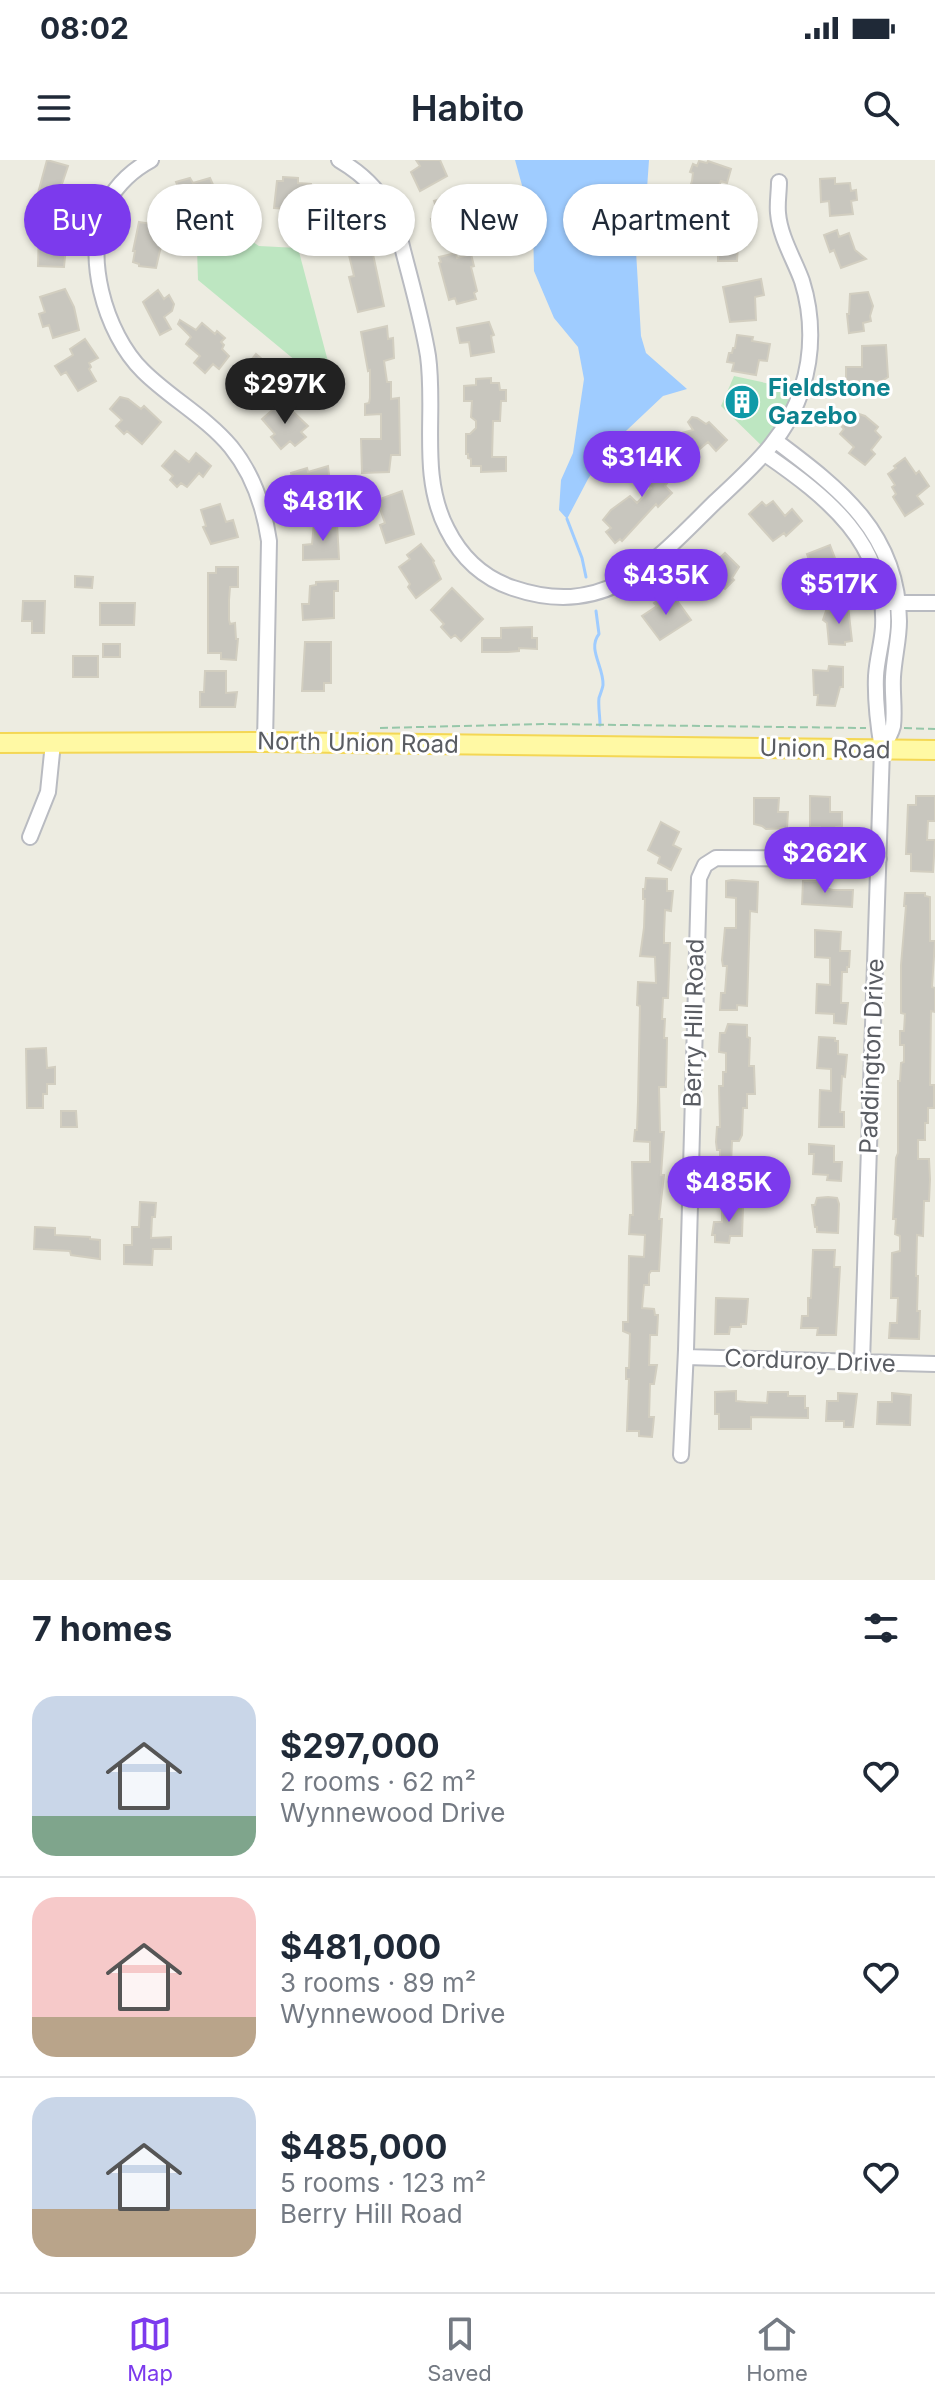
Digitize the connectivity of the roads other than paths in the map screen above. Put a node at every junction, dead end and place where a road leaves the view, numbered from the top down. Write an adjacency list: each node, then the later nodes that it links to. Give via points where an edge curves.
1 (151, 160): 10 (street, via 119,186 102,216 100,288 127,351 232,447 265,513)
2 (339, 160): 5 (street, via 374,185 397,226 427,354 431,484 447,529 469,562 486,576 545,597 589,595 612,587 654,562)
3 (779, 182): 4 (street, via 778,214 810,313 811,339 802,391)
4 (776, 441): 5 (street); 6 (street, via 831,482 869,525 882,547)
5 (765, 454): 8 (street, via 840,512 867,552)
6 (898, 603): 7 (street); 8 (street); 9 (street)
7 (935, 603)
8 (882, 604): 9 (street, via 876,676)
9 (885, 728): 14 (street)
10 (265, 742): 12 (main road, North Union Road); 13 (main road, North Union Road)
11 (0, 743): 12 (main road, North Union Road)
12 (53, 743): 16 (street, via 48,792)
13 (716, 747): 14 (main road, Union Road)
14 (882, 749): 15 (main road, Union Road); 17 (street, Paddington Drive)
15 (935, 750)
16 (30, 837)
17 (879, 859): 18 (street, Berry Hill Road, via 716,858 699,878); 19 (street, Paddington Drive)
18 (686, 1357): 19 (street, Corduroy Drive); 21 (street, Berry Hill Road)
19 (862, 1362): 20 (street, Corduroy Drive)
20 (935, 1364)
21 (681, 1455)

